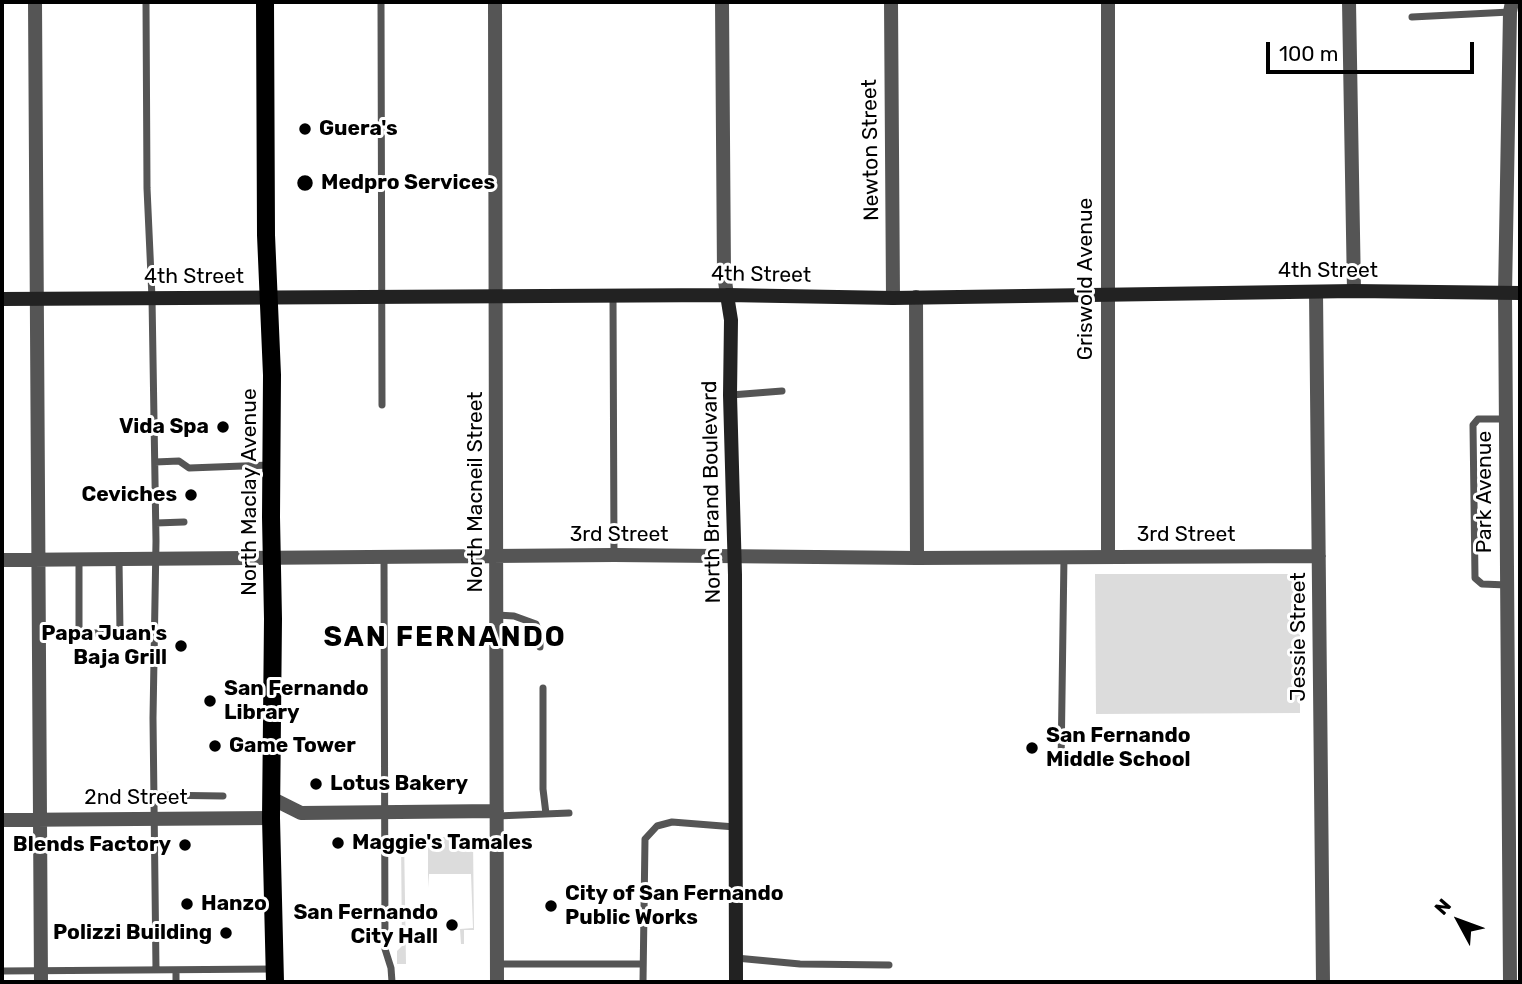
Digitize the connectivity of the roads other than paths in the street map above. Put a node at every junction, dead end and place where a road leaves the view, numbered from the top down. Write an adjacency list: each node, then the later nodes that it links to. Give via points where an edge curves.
1 (35, 2): 27 (street)
2 (146, 2): 23 (lane)
3 (265, 2): 24 (main road, North Maclay Avenue)
4 (381, 2): 21 (lane)
5 (495, 2): 19 (street, North Macneil Street)
6 (722, 2): 18 (street, North Brand Boulevard)
7 (891, 2): 25 (street, Newton Street)
8 (1108, 2): 15 (street, Griswold Avenue)
9 (1349, 2): 13 (street)
10 (1511, 7): 11 (lane); 12 (street, Park Avenue)
11 (1412, 17)
12 (1514, 107): 17 (street, Park Avenue)
13 (1354, 291): 14 (street, 4th Street); 17 (street, 4th Street)
14 (1316, 292): 15 (street, 4th Street); 40 (street, Jessie Street)
15 (1107, 293): 22 (street, 4th Street); 39 (street, Griswold Avenue)
16 (1520, 293): 17 (street, 4th Street)
17 (1505, 294): 31 (street, Park Avenue)
18 (727, 295): 20 (street, 4th Street); 25 (street, 4th Street); 29 (street, North Brand Boulevard)
19 (496, 296): 20 (street, 4th Street); 21 (street, 4th Street); 37 (street, North Macneil Street)
20 (613, 296): 36 (lane)
21 (382, 297): 24 (street, 4th Street); 30 (lane)
22 (916, 297): 25 (street, 4th Street); 44 (street)
23 (152, 298): 24 (street, 4th Street); 27 (street, 4th Street); 32 (lane)
24 (269, 298): 33 (main road, North Maclay Avenue)
25 (893, 298)
26 (2, 299): 27 (street, 4th Street)
27 (37, 299): 49 (street)
28 (782, 391): 29 (lane)
29 (730, 395): 42 (street, North Brand Boulevard)
30 (382, 405)
31 (1506, 419): 50 (street, Park Avenue); 50 (lane, via 1478,419 1473,425 1475,578 1482,584)
32 (155, 462): 33 (lane, via 179,461 189,468); 35 (lane)
33 (271, 465): 43 (main road, North Maclay Avenue)
34 (184, 522): 35 (lane)
35 (156, 523): 47 (lane)
36 (614, 555): 37 (street, 3rd Street); 42 (street, 3rd Street)
37 (497, 556): 41 (street, 3rd Street); 51 (street, North Macneil Street)
38 (1064, 556): 39 (street, 3rd Street); 44 (street, 3rd Street); 54 (lane)
39 (1108, 556): 40 (street, 3rd Street)
40 (1320, 556): 81 (street, Jessie Street)
41 (384, 557): 43 (street, 3rd Street); 58 (lane)
42 (734, 557): 44 (street, 3rd Street); 66 (street, North Brand Boulevard)
43 (273, 558): 47 (street, 3rd Street); 57 (main road, North Maclay Avenue)
44 (916, 558)
45 (79, 559): 46 (street, 3rd Street); 46 (lane, via 79,633 120,633); 49 (street, 3rd Street)
46 (119, 559): 47 (street, 3rd Street)
47 (156, 559): 55 (lane)
48 (2, 560): 49 (street, 3rd Street)
49 (39, 560): 65 (street)
50 (1507, 585): 82 (street, Park Avenue)
51 (497, 615): 52 (lane, via 536,624); 60 (street, North Macneil Street)
52 (540, 647)
53 (543, 688): 61 (lane)
54 (1061, 765)
55 (155, 795): 56 (lane); 63 (lane)
56 (223, 796)
57 (271, 798): 58 (street, via 300,813); 62 (main road, North Maclay Avenue)
58 (384, 812): 60 (street); 77 (lane, via 385,949)
59 (569, 813): 61 (lane)
60 (497, 814): 61 (lane); 68 (street, North Macneil Street)
61 (546, 814)
62 (271, 818): 63 (street, 2nd Street); 74 (main road, North Maclay Avenue)
63 (155, 819): 65 (street, 2nd Street); 71 (lane)
64 (2, 820): 65 (street, 2nd Street)
65 (41, 820): 75 (street)
66 (735, 827): 67 (street, North Brand Boulevard); 69 (lane, via 672,822 657,826 645,839)
67 (736, 958): 70 (lane); 80 (street, North Brand Boulevard)
68 (497, 964): 69 (lane); 78 (street, North Macneil Street)
69 (643, 964): 79 (lane)
70 (889, 965)
71 (156, 970): 72 (lane); 75 (lane)
72 (176, 970): 74 (lane); 76 (lane)
73 (2, 971): 75 (lane)
74 (274, 976)
75 (41, 977)
76 (176, 982)
77 (392, 982)
78 (498, 982)
79 (643, 982)
80 (736, 982)
81 (1323, 982)
82 (1510, 982)

